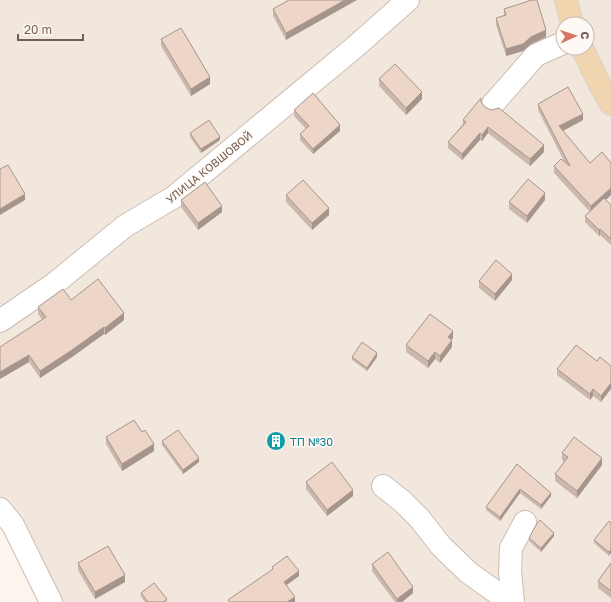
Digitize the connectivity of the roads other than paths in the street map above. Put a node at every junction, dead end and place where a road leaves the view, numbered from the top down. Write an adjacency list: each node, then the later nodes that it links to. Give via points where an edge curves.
1 (408, 0): 8 (street, УЛИЦА КОВШОВОЙ, via 174,197 125,226 54,284)
2 (566, 0): 3 (main road)
3 (570, 16)
4 (555, 47): 6 (street, via 536,55)
5 (586, 56): 7 (main road)
6 (493, 104)
7 (611, 104)
8 (0, 321)
9 (383, 486): 13 (street, via 420,518 441,546 469,573)
10 (0, 509): 12 (street, via 13,525)
11 (525, 522): 13 (street, via 511,548)
12 (51, 602)
13 (511, 602)

